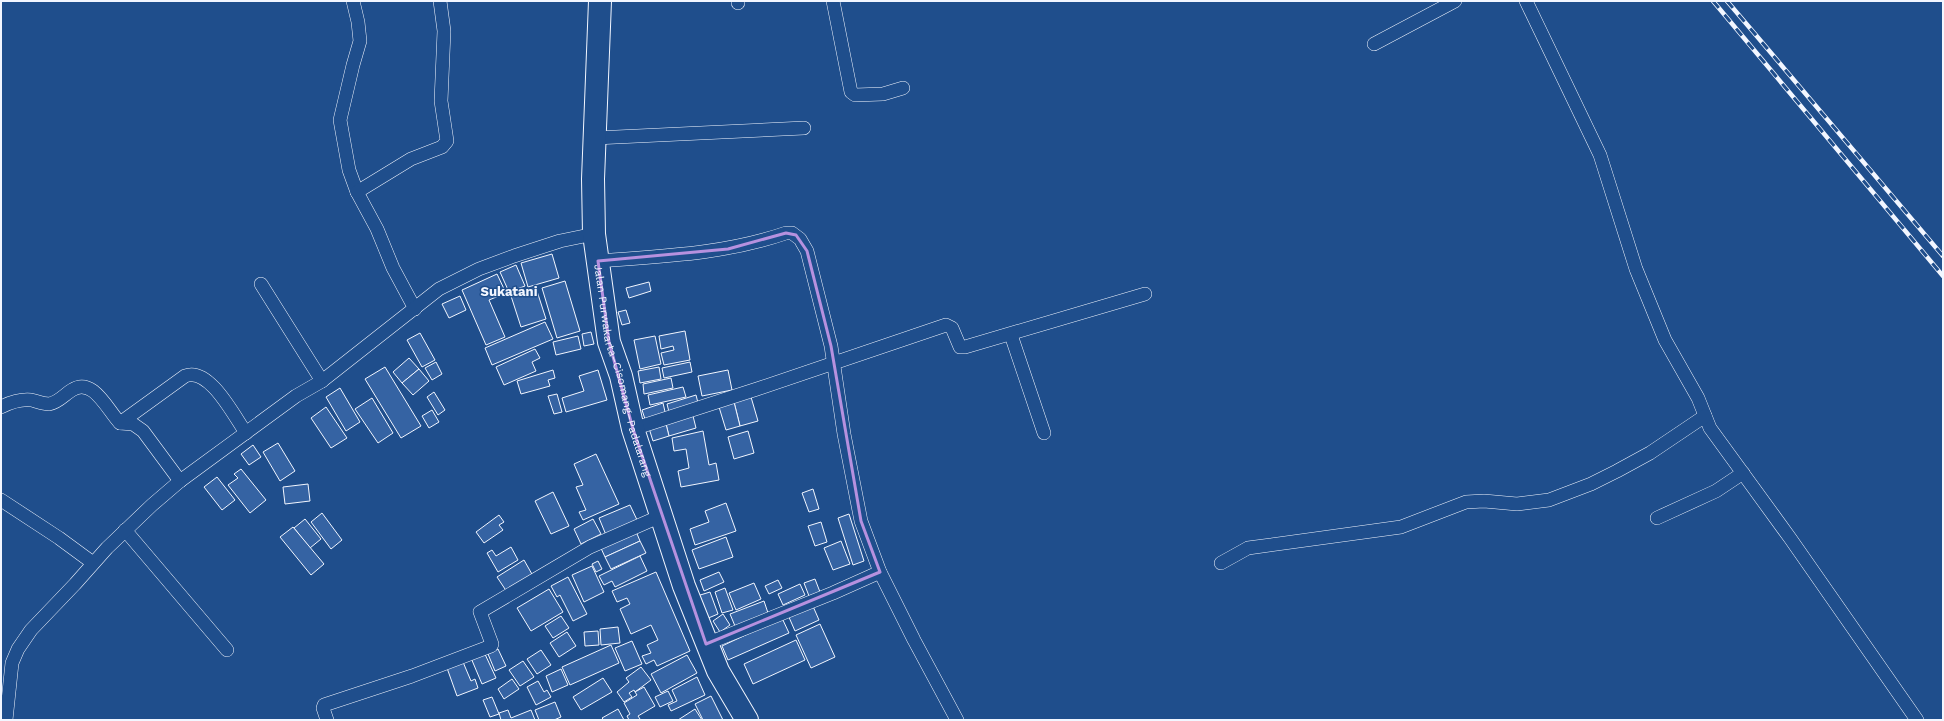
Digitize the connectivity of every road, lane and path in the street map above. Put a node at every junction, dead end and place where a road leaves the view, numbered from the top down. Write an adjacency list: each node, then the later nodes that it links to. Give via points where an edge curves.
1 (352, 1): 11 (street, via 360,41 340,120 349,170)
2 (440, 1): 11 (street, via 444,31 441,101 446,141 442,146 412,159)
3 (600, 1): 10 (highway, Jalan Purwakarta–Cisomang–Padalarang)
4 (833, 1): 8 (street, via 851,92 855,95 883,94)
5 (1455, 1): 7 (street)
6 (1526, 1): 21 (street, via 1600,155 1641,283 1665,340 1698,398)
7 (1374, 44)
8 (903, 88)
9 (804, 128): 10 (street)
10 (595, 138): 12 (highway, Jalan Purwakarta–Cisomang–Padalarang)
11 (357, 192): 16 (street)
12 (594, 234): 13 (highway, Jalan Purwakarta–Cisomang–Padalarang); 16 (street, via 560,241 479,269 439,290)
13 (598, 261): 18 (street, via 728,249 792,233 800,239 808,252); 23 (highway, Jalan Purwakarta–Cisomang–Padalarang, via 609,342)
14 (260, 284): 19 (street)
15 (1145, 294): 17 (street)
16 (414, 309): 19 (street)
17 (1011, 335): 18 (street, via 963,348 960,347 952,328 946,325); 25 (street)
18 (834, 363): 23 (street); 34 (street, via 844,434 861,521)
19 (322, 381): 24 (street, via 296,396)
20 (1, 407): 22 (street, via 29,400 48,404 59,400 73,389 87,387 96,392)
21 (1705, 416): 26 (street, via 1710,428); 33 (street, via 1650,453 1617,471 1592,484 1549,500 1517,504 1466,502 1401,527 1248,548)
22 (120, 423): 24 (street, via 192,373 201,376 213,386); 27 (street, via 133,424 143,431)
23 (633, 429): 29 (highway, Jalan Purwakarta–Cisomang–Padalarang)
24 (246, 433): 27 (street)
25 (1044, 433)
26 (1743, 473): 30 (street, via 1716,491); 41 (street)
27 (180, 481): 31 (street)
28 (1, 500): 32 (street)
29 (663, 515): 35 (highway, Jalan Purwakarta–Cisomang–Padalarang, via 684,586); 38 (street, via 590,547 480,612 491,646 324,706)
30 (1657, 518)
31 (125, 530): 32 (street); 36 (street)
32 (93, 563): 37 (street, via 18,649 12,663)
33 (1221, 563)
34 (880, 572): 35 (street); 40 (street)
35 (706, 644): 39 (highway, Jalan Purwakarta–Cisomang–Padalarang, via 718,671)
36 (226, 650)
37 (6, 720)
38 (328, 720)
39 (747, 720)
40 (957, 720)
41 (1917, 720)

